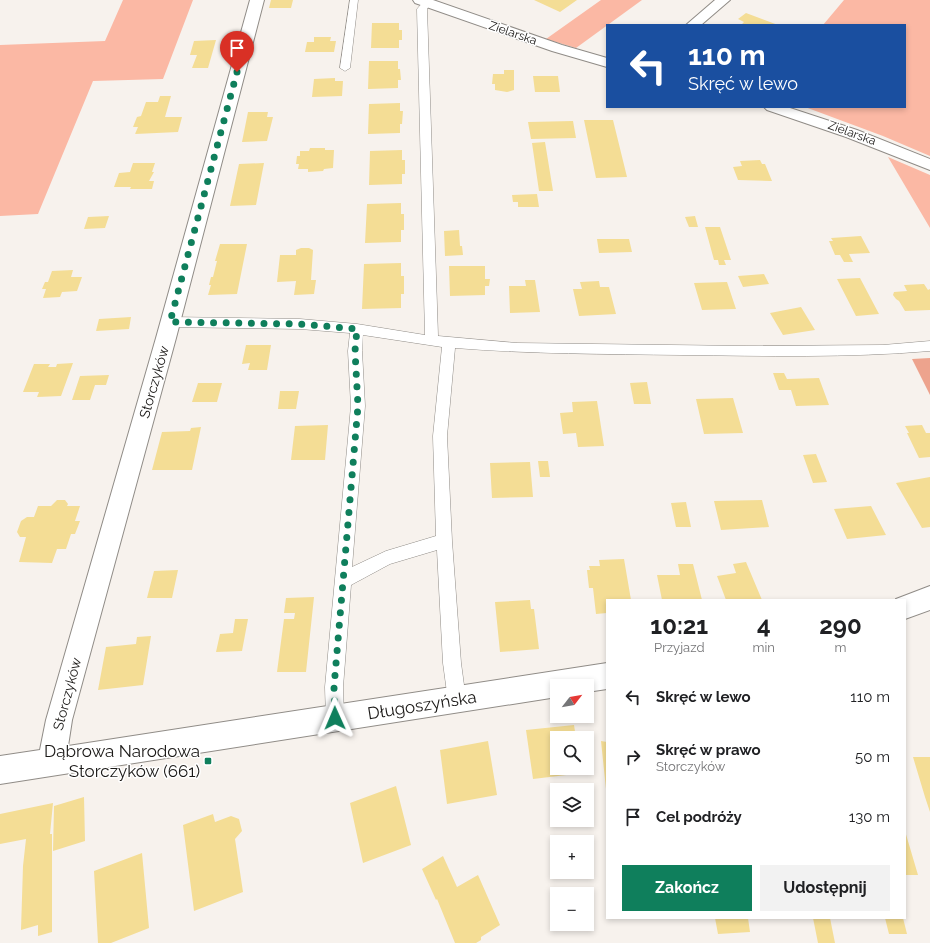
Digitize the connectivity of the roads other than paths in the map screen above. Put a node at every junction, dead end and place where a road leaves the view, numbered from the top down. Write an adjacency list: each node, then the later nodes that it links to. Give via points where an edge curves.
1 (257, 0): 10 (street, Storczyków)
2 (354, 0): 7 (lane)
3 (723, 0): 5 (street)
4 (424, 2): 6 (street, Zielarska); 12 (lane, via 422,9)
5 (694, 24)
6 (606, 63)
7 (346, 68)
8 (775, 108): 9 (street, Zielarska, via 874,141)
9 (930, 165)
10 (170, 322): 11 (lane, via 300,324); 22 (street, Storczyków, via 59,720)
11 (357, 329): 12 (lane); 16 (lane, via 355,351 358,406)
12 (432, 341): 13 (lane)
13 (450, 342): 14 (lane, via 517,348 746,351 883,350); 15 (lane, via 440,436)
14 (930, 346)
15 (444, 541): 16 (lane, via 386,558); 20 (lane)
16 (344, 580): 21 (lane, via 334,687)
17 (930, 598): 18 (street)
18 (906, 607)
19 (606, 676): 20 (street, Długoszyńska)
20 (457, 700): 21 (street, Długoszyńska)
21 (335, 718): 22 (street, Długoszyńska)
22 (51, 763): 23 (street, Długoszyńska)
23 (0, 770)

